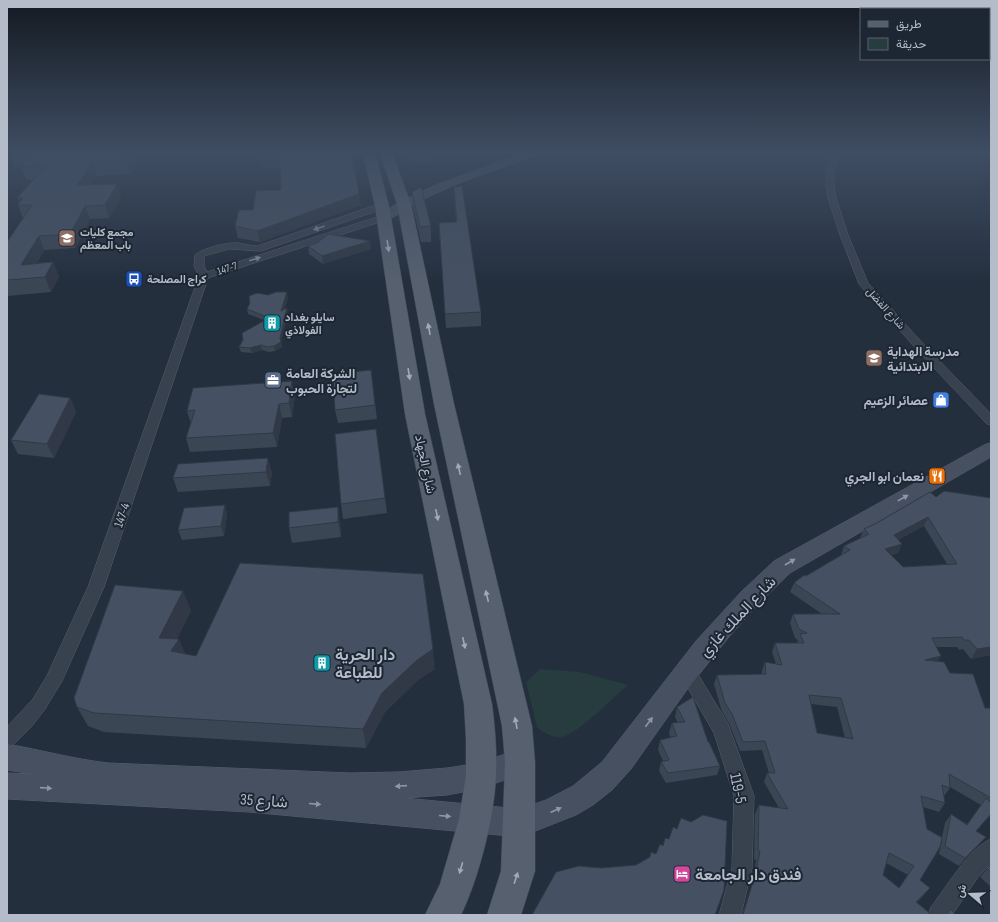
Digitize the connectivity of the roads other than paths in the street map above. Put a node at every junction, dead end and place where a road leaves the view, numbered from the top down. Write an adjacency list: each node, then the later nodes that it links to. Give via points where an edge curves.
1 (379, 196): 6 (main road, شارع الجهاد)
2 (401, 196): 5 (main road)
3 (415, 196): 5 (street)
4 (832, 196): 8 (street, شارع الفضل, via 864,284)
5 (402, 200): 6 (street); 13 (main road, one-way to 5, via 516,726)
6 (383, 212): 7 (street, 147-7, one-way to 6); 7 (street, 147-7, one-way to 7, via 258,249 239,246 213,249 200,255 199,266); 14 (main road, شارع الجهاد, one-way to 14, via 415,414 478,704)
7 (204, 276): 11 (street, 147-4, via 96,587 53,681 39,704)
8 (991, 421)
9 (991, 449): 10 (street, شارع الملك غازي, one-way to 9, via 757,589 784,566)
10 (686, 672): 18 (street, شارع الملك غازي, one-way to 10, via 570,804 606,777); 22 (street, 119-5, via 722,730 744,796 742,868)
11 (7, 739)
12 (7, 757): 15 (street, شارع 35, via 32,760)
13 (520, 762): 14 (street, شارع 35); 18 (main road)
14 (481, 776): 15 (street, شارع 35, one-way to 15, via 423,784 350,786 136,778); 17 (main road)
15 (77, 781): 16 (street, شارع 35, one-way to 15); 17 (street, شارع 35, one-way to 17)
16 (7, 786)
17 (475, 819): 18 (street, شارع 35); 20 (main road, one-way to 20, via 455,890)
18 (520, 823): 21 (main road, one-way to 18, via 518,871)
19 (991, 849): 23 (street, via 971,870)
20 (442, 915)
21 (504, 915)
22 (730, 915)
23 (939, 915)

